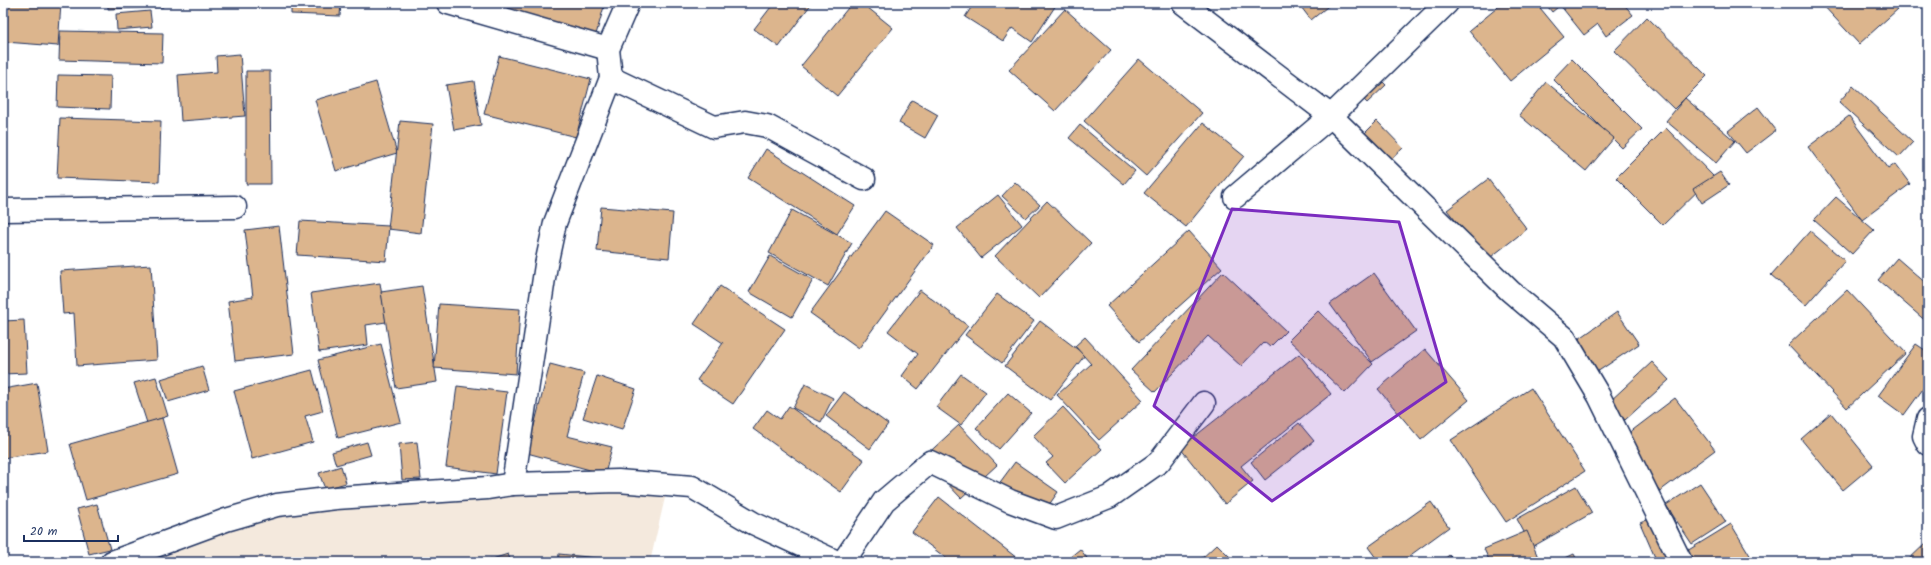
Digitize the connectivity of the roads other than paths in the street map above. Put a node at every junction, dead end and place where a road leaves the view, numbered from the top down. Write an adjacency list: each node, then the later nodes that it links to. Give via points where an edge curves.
1 (448, 3): 5 (street)
2 (628, 3): 5 (street)
3 (1183, 3): 7 (street)
4 (1447, 3): 7 (street)
5 (608, 49): 6 (street)
6 (611, 78): 8 (street, via 714,127 745,122 767,126); 15 (street, via 555,223 546,265)
7 (1331, 116): 9 (street); 19 (street, via 1510,291 1564,336 1598,396)
8 (864, 179)
9 (1235, 197)
10 (235, 207): 11 (street)
11 (3, 210)
12 (1204, 403): 18 (street, via 1159,462 1109,497 1056,518 1010,501 930,462 884,501)
13 (1928, 419): 14 (street, via 1924,436)
14 (1928, 444)
15 (513, 484): 16 (street, via 277,505 226,520); 17 (street, via 618,481 692,487 753,523)
16 (112, 562)
17 (837, 562)
18 (843, 562)
19 (1681, 562)

